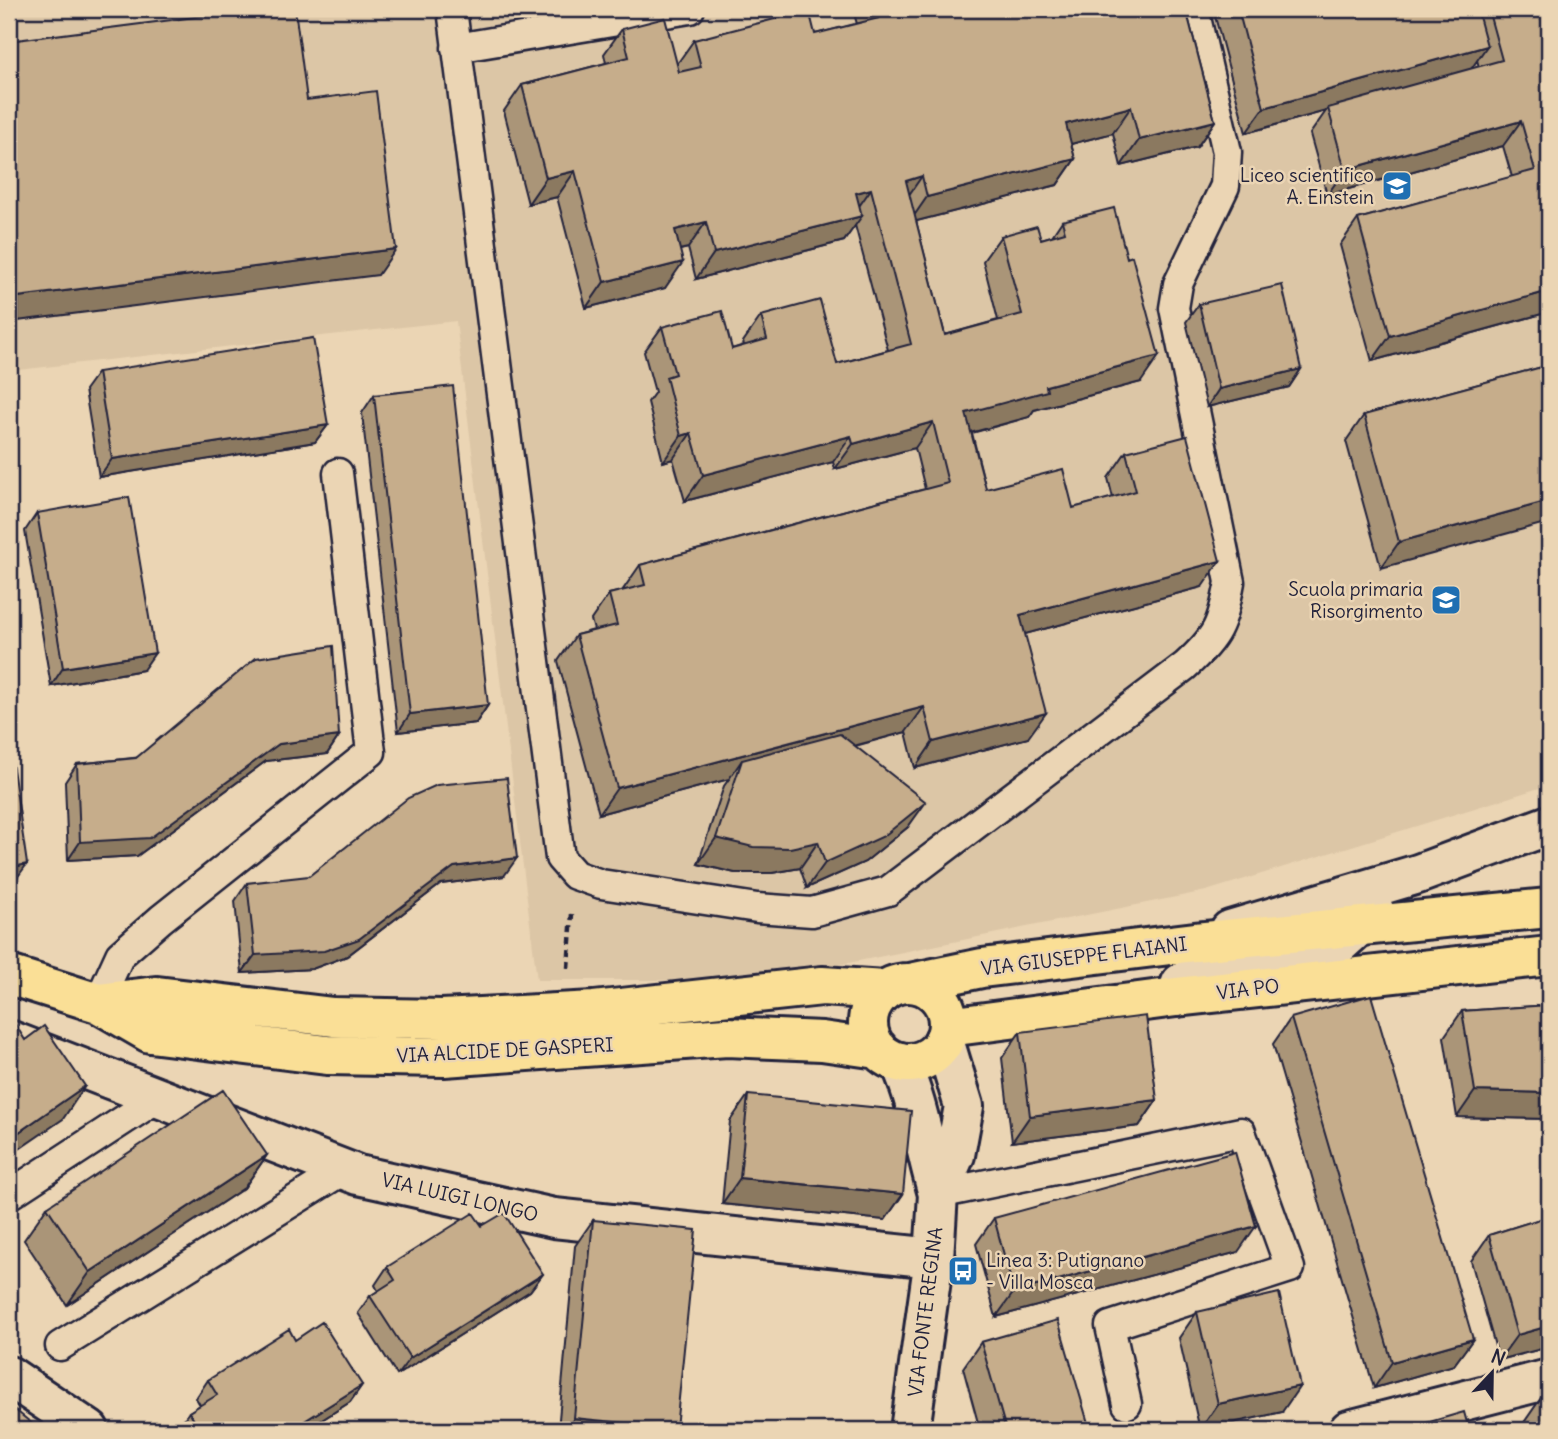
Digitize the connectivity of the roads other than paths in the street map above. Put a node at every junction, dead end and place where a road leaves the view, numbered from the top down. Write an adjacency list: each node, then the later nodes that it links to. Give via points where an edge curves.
1 (452, 9): 4 (lane)
2 (690, 9): 4 (lane)
3 (1194, 9): 4 (lane, via 1227,152 1225,186 1183,273 1174,308 1230,582 1222,622 1202,651 888,891 812,912 601,884 575,875 560,858)
4 (456, 48)
5 (338, 473): 15 (lane, via 370,752 120,955)
6 (1549, 825): 7 (street, VIA GIUSEPPE FLAIANI)
7 (1418, 874): 9 (street, VIA GIUSEPPE FLAIANI); 10 (street, VIA GIUSEPPE FLAIANI)
8 (1549, 908): 9 (main road)
9 (1357, 928): 10 (main road); 14 (street, VIA GIUSEPPE FLAIANI, via 1319,957 1205,970 1181,983)
10 (1195, 942): 13 (main road, VIA GIUSEPPE FLAIANI, via 982,968)
11 (1549, 956): 14 (main road, VIA PO)
12 (9, 975): 15 (main road, VIA ALCIDE DE GASPERI)
13 (897, 986): 15 (main road, VIA ALCIDE DE GASPERI, via 822,986 594,1011 442,1019 332,1017 156,996); 16 (main road, via 934,993 942,1003); 18 (main road, via 869,1011 868,1025)
14 (1176, 997): 16 (main road, VIA PO)
15 (98, 1003): 18 (main road, VIA ALCIDE DE GASPERI, via 150,1033 327,1055 444,1057 727,1037 822,1041)
16 (946, 1034): 18 (main road, via 926,1058); 21 (street, VIA FONTE REGINA, via 964,1106 956,1154)
17 (9, 1040): 19 (street, VIA LUIGI LONGO)
18 (889, 1055): 21 (street, VIA FONTE REGINA, via 914,1092)
19 (159, 1097): 20 (street, VIA LUIGI LONGO); 22 (lane)
20 (345, 1170): 23 (street, VIA LUIGI LONGO, via 554,1218); 24 (lane)
21 (938, 1194): 23 (street, VIA FONTE REGINA); 27 (lane, via 1241,1132 1290,1268 1110,1326)
22 (9, 1195)
23 (934, 1258): 29 (street, VIA FONTE REGINA)
24 (60, 1346)
25 (9, 1376): 28 (street)
26 (1549, 1379): 30 (street)
27 (1127, 1404)
28 (89, 1430)
29 (910, 1430)
30 (1349, 1430)

